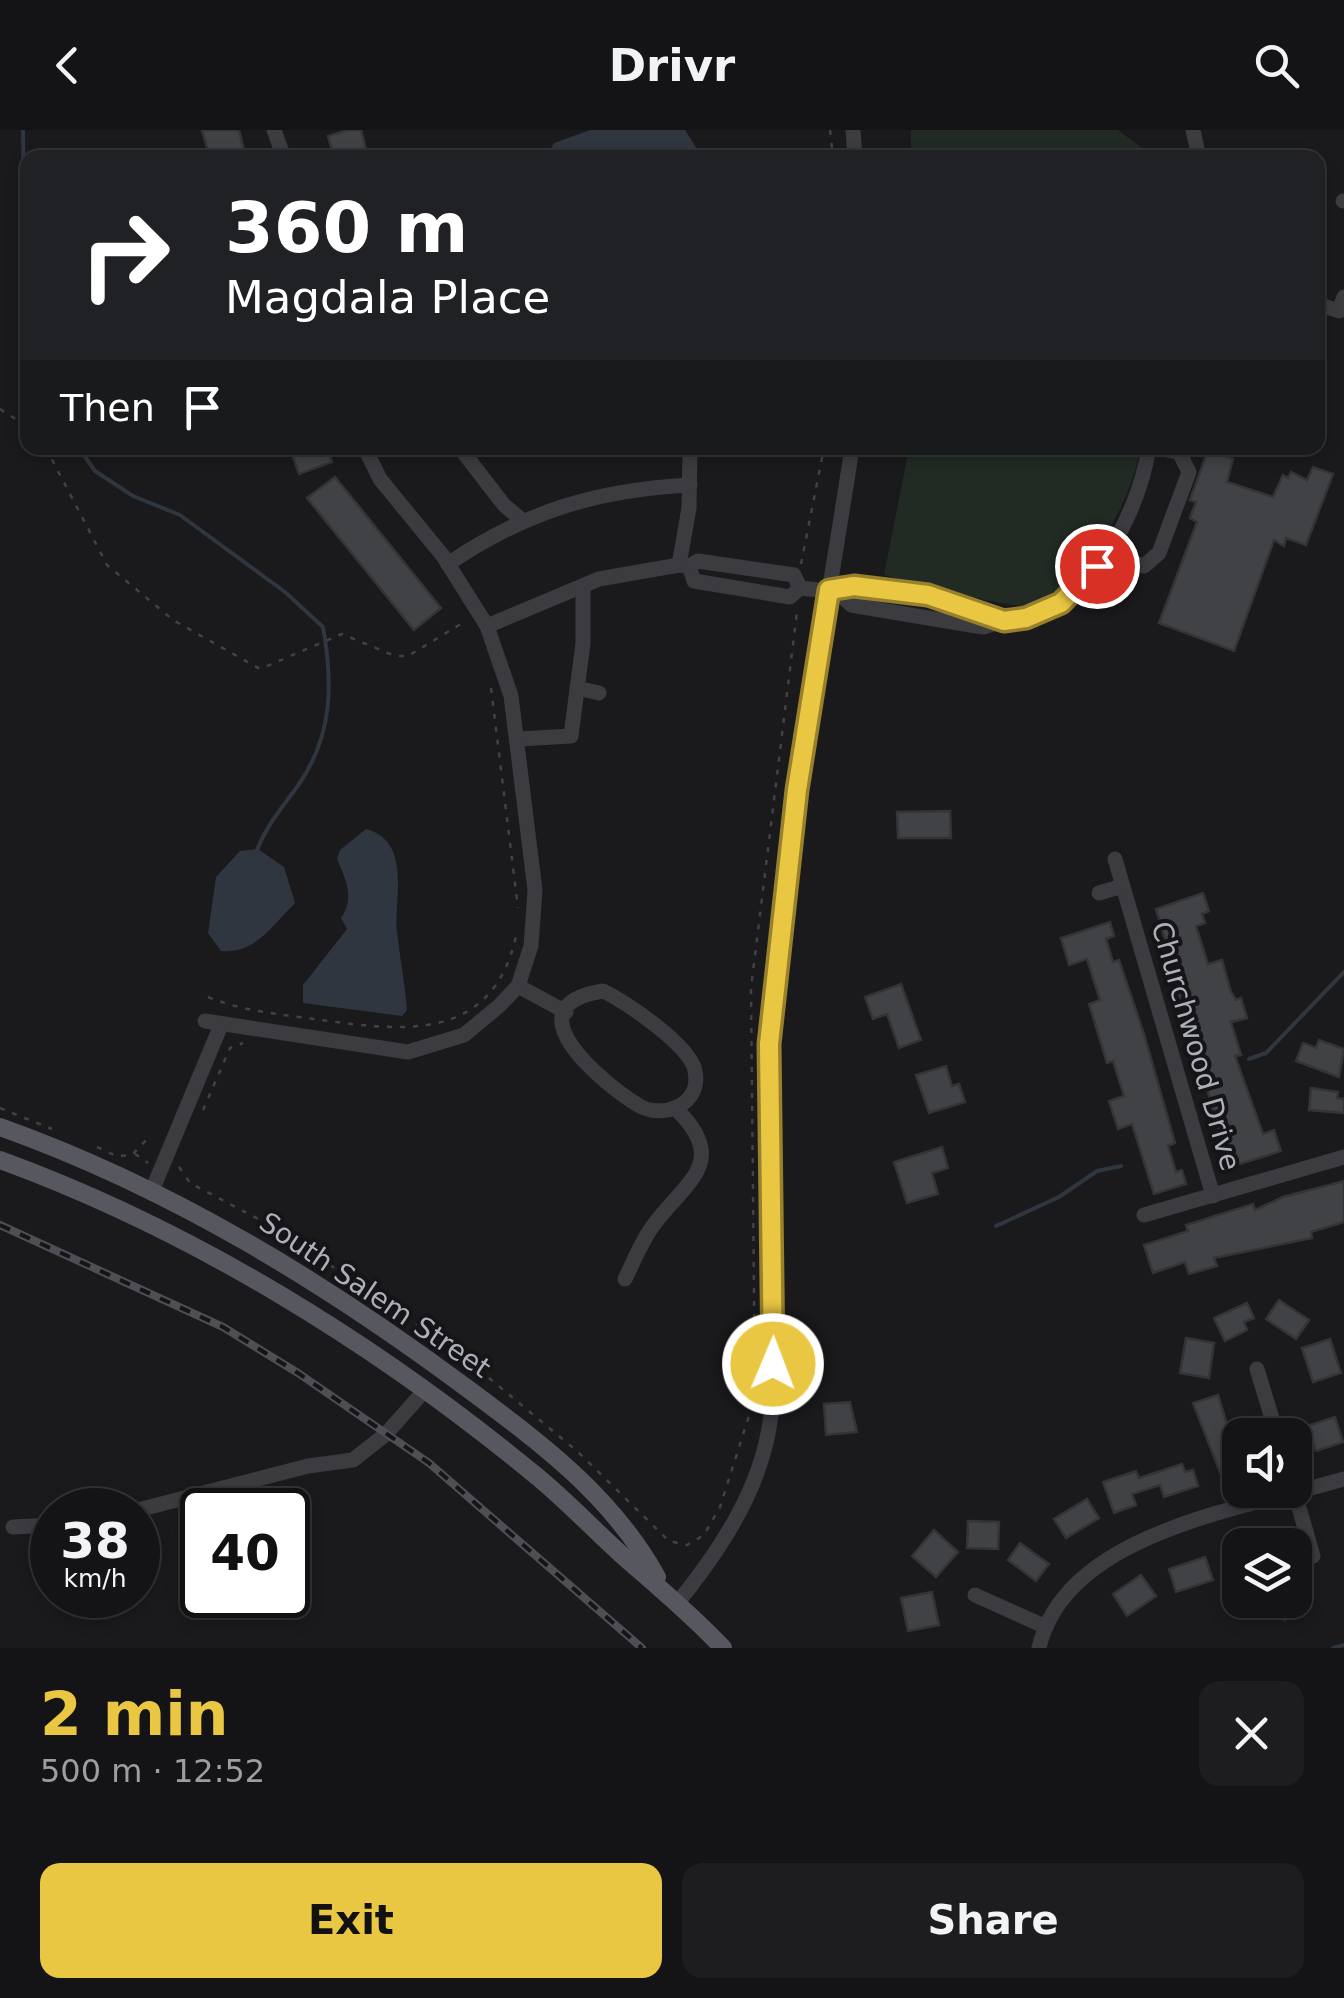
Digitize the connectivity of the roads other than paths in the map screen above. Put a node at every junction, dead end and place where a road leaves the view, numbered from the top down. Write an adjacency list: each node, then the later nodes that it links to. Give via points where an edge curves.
1 (1344, 297): 2 (street, via 1338,311)
2 (1325, 306)
3 (368, 455): 12 (street)
4 (465, 455): 10 (street)
5 (690, 455): 9 (street)
6 (851, 455): 15 (street)
7 (1147, 455): 11 (street, via 1132,505)
8 (1180, 455): 11 (street, via 1190,472 1159,553 1144,566)
9 (690, 486): 10 (street, via 630,488); 13 (street)
10 (523, 521): 12 (street)
11 (1106, 554): 15 (street, via 1061,603 983,626 851,605)
12 (448, 564): 16 (street)
13 (684, 565): 14 (street, via 640,569); 15 (street, via 694,581 790,597 800,588)
14 (583, 586): 16 (street); 17 (street)
15 (833, 591): 46 (street, via 797,790 769,1044 772,1408 757,1474 740,1510)
16 (488, 626): 19 (street)
17 (577, 688): 18 (street); 19 (street, via 571,736)
18 (599, 693)
19 (519, 739): 23 (street, via 535,890 531,946)
20 (1115, 859): 21 (street, Churchwood Drive)
21 (1123, 886): 22 (street); 32 (street, Churchwood Drive)
22 (1099, 893)
23 (518, 986): 24 (street); 26 (street, via 464,1034 408,1052)
24 (566, 1012): 27 (street, via 567,1043 596,1074 649,1112); 27 (street, via 603,991 684,1050 696,1070)
25 (205, 1020): 26 (street)
26 (222, 1025): 31 (street)
27 (676, 1110): 34 (street, via 697,1129 702,1162 650,1230)
28 (0, 1127): 31 (main road, South Salem Street)
29 (1344, 1157): 32 (street)
30 (0, 1160): 36 (main road, South Salem Street, via 180,1239)
31 (152, 1194): 46 (main road, South Salem Street, via 250,1242 410,1346 559,1457 634,1535)
32 (1213, 1196): 33 (street)
33 (1144, 1215)
34 (625, 1279)
35 (1257, 1369): 37 (street)
36 (425, 1390): 40 (street, via 353,1460); 46 (main road, South Salem Street, via 535,1474)
37 (1272, 1418)
38 (1344, 1478): 39 (street)
39 (1312, 1487)
40 (160, 1504)
41 (1246, 1508): 48 (street, via 1117,1551 1072,1587)
42 (1299, 1508): 45 (street)
43 (13, 1527): 44 (street)
44 (30, 1527)
45 (1313, 1556)
46 (670, 1594): 49 (main road, South Salem Street)
47 (975, 1596): 48 (street)
48 (1046, 1627): 50 (street)
49 (723, 1648)
50 (1039, 1648)

